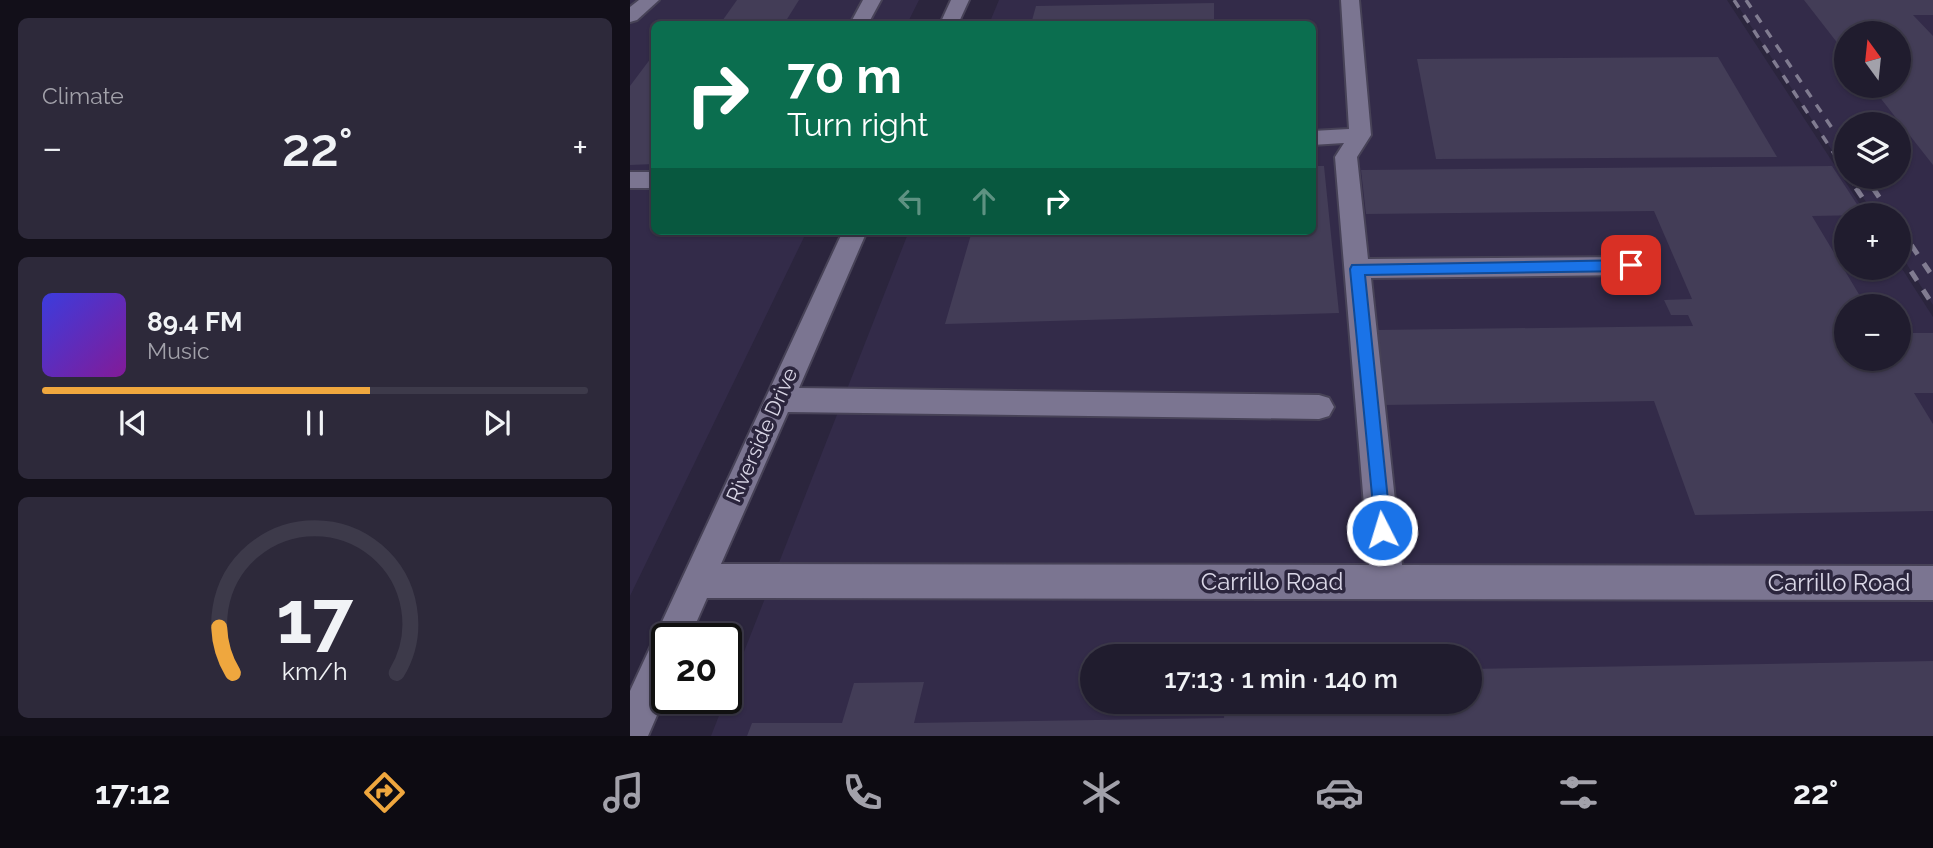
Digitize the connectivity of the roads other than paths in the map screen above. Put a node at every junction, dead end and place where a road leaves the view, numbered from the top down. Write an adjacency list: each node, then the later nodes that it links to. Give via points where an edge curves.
1 (650, 0): 5 (street)
2 (875, 0): 6 (street)
3 (960, 0): 7 (street)
4 (1350, 0): 8 (street)
5 (630, 16)
6 (861, 21)
7 (950, 21)
8 (1360, 135): 9 (street); 14 (street, via 1346,157)
9 (1316, 138)
10 (630, 180): 11 (street)
11 (651, 180)
12 (853, 235): 15 (street, Riverside Drive)
13 (1631, 265): 14 (street)
14 (1357, 269): 18 (street)
15 (778, 400): 16 (street); 17 (street, Riverside Drive)
16 (1319, 407)
17 (696, 581): 18 (street, Carrillo Road); 20 (street, Riverside Drive)
18 (1387, 582): 19 (street, Carrillo Road)
19 (1933, 583)
20 (678, 623)
21 (651, 686): 22 (street)
22 (630, 734)

